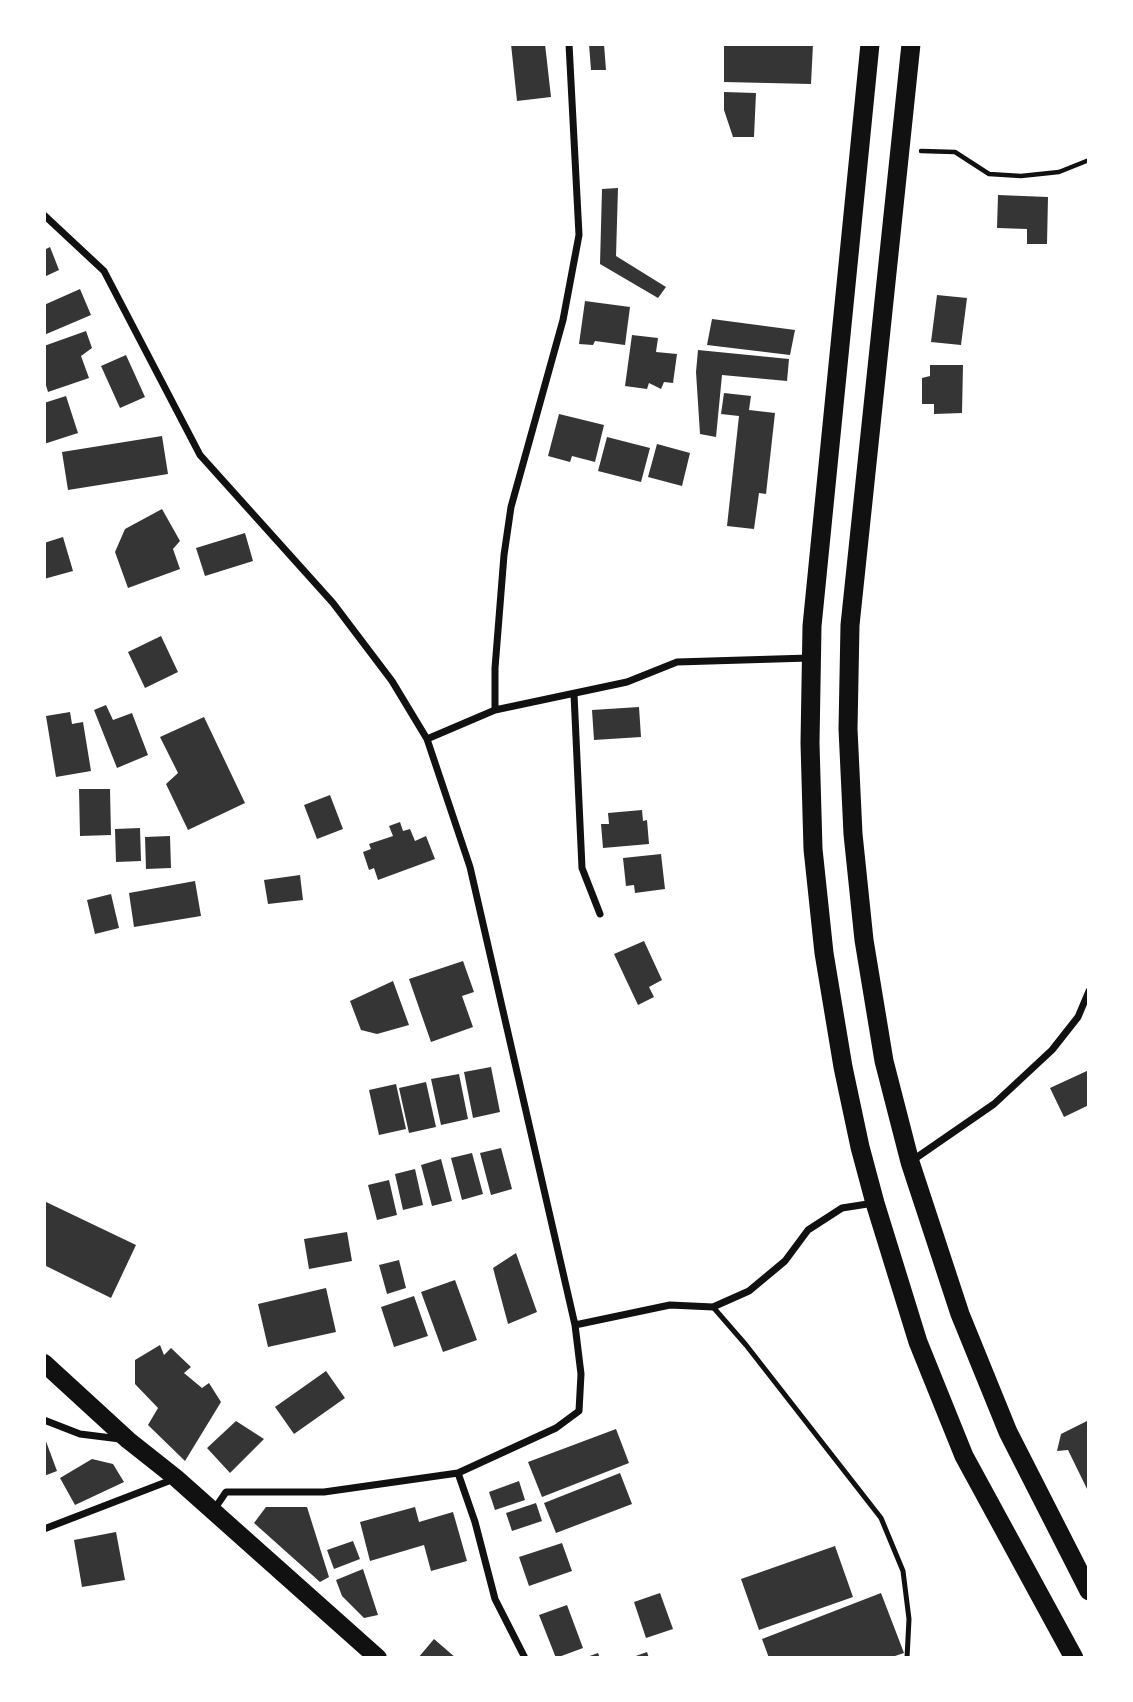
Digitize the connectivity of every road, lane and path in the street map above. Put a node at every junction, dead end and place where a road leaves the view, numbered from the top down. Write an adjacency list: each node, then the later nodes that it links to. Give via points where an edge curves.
1 (569, 44): 9 (street, via 579,234 563,320 510,507)
2 (870, 44): 7 (highway)
3 (911, 44): 4 (highway)
4 (900, 150): 5 (path, via 955,152 989,174 1021,176 1059,172); 13 (highway, via 850,625 848,729 864,940 884,1061)
5 (1089, 160)
6 (44, 215): 10 (street, via 104,271 200,455 333,603 392,681)
7 (811, 658): 8 (street, via 677,662 627,682); 14 (highway, via 813,849 824,953 843,1067)
8 (574, 694): 9 (street); 11 (street, via 582,868)
9 (495, 710): 10 (street)
10 (426, 739): 16 (street, via 470,867)
11 (600, 914)
12 (1089, 991): 13 (street, via 1078,1017 1052,1050 994,1104)
13 (910, 1162): 24 (highway, via 960,1314 1008,1432)
14 (875, 1203): 15 (street, via 842,1208 808,1230 785,1261 749,1291); 28 (highway, via 918,1342 964,1456)
15 (713, 1307): 16 (street, via 670,1304); 27 (lane, via 881,1518 903,1571 909,1619)
16 (575, 1325): 20 (street, via 581,1374 579,1411 556,1428)
17 (44, 1363): 19 (main road)
18 (44, 1420): 19 (street, via 80,1434)
19 (128, 1440): 21 (main road)
20 (458, 1473): 22 (street, via 324,1492 226,1492); 26 (street, via 495,1599)
21 (176, 1478): 22 (main road); 23 (street)
22 (213, 1512): 25 (main road)
23 (44, 1529)
24 (1089, 1591)
25 (378, 1658)
26 (525, 1658)
27 (907, 1658)
28 (1074, 1658)

